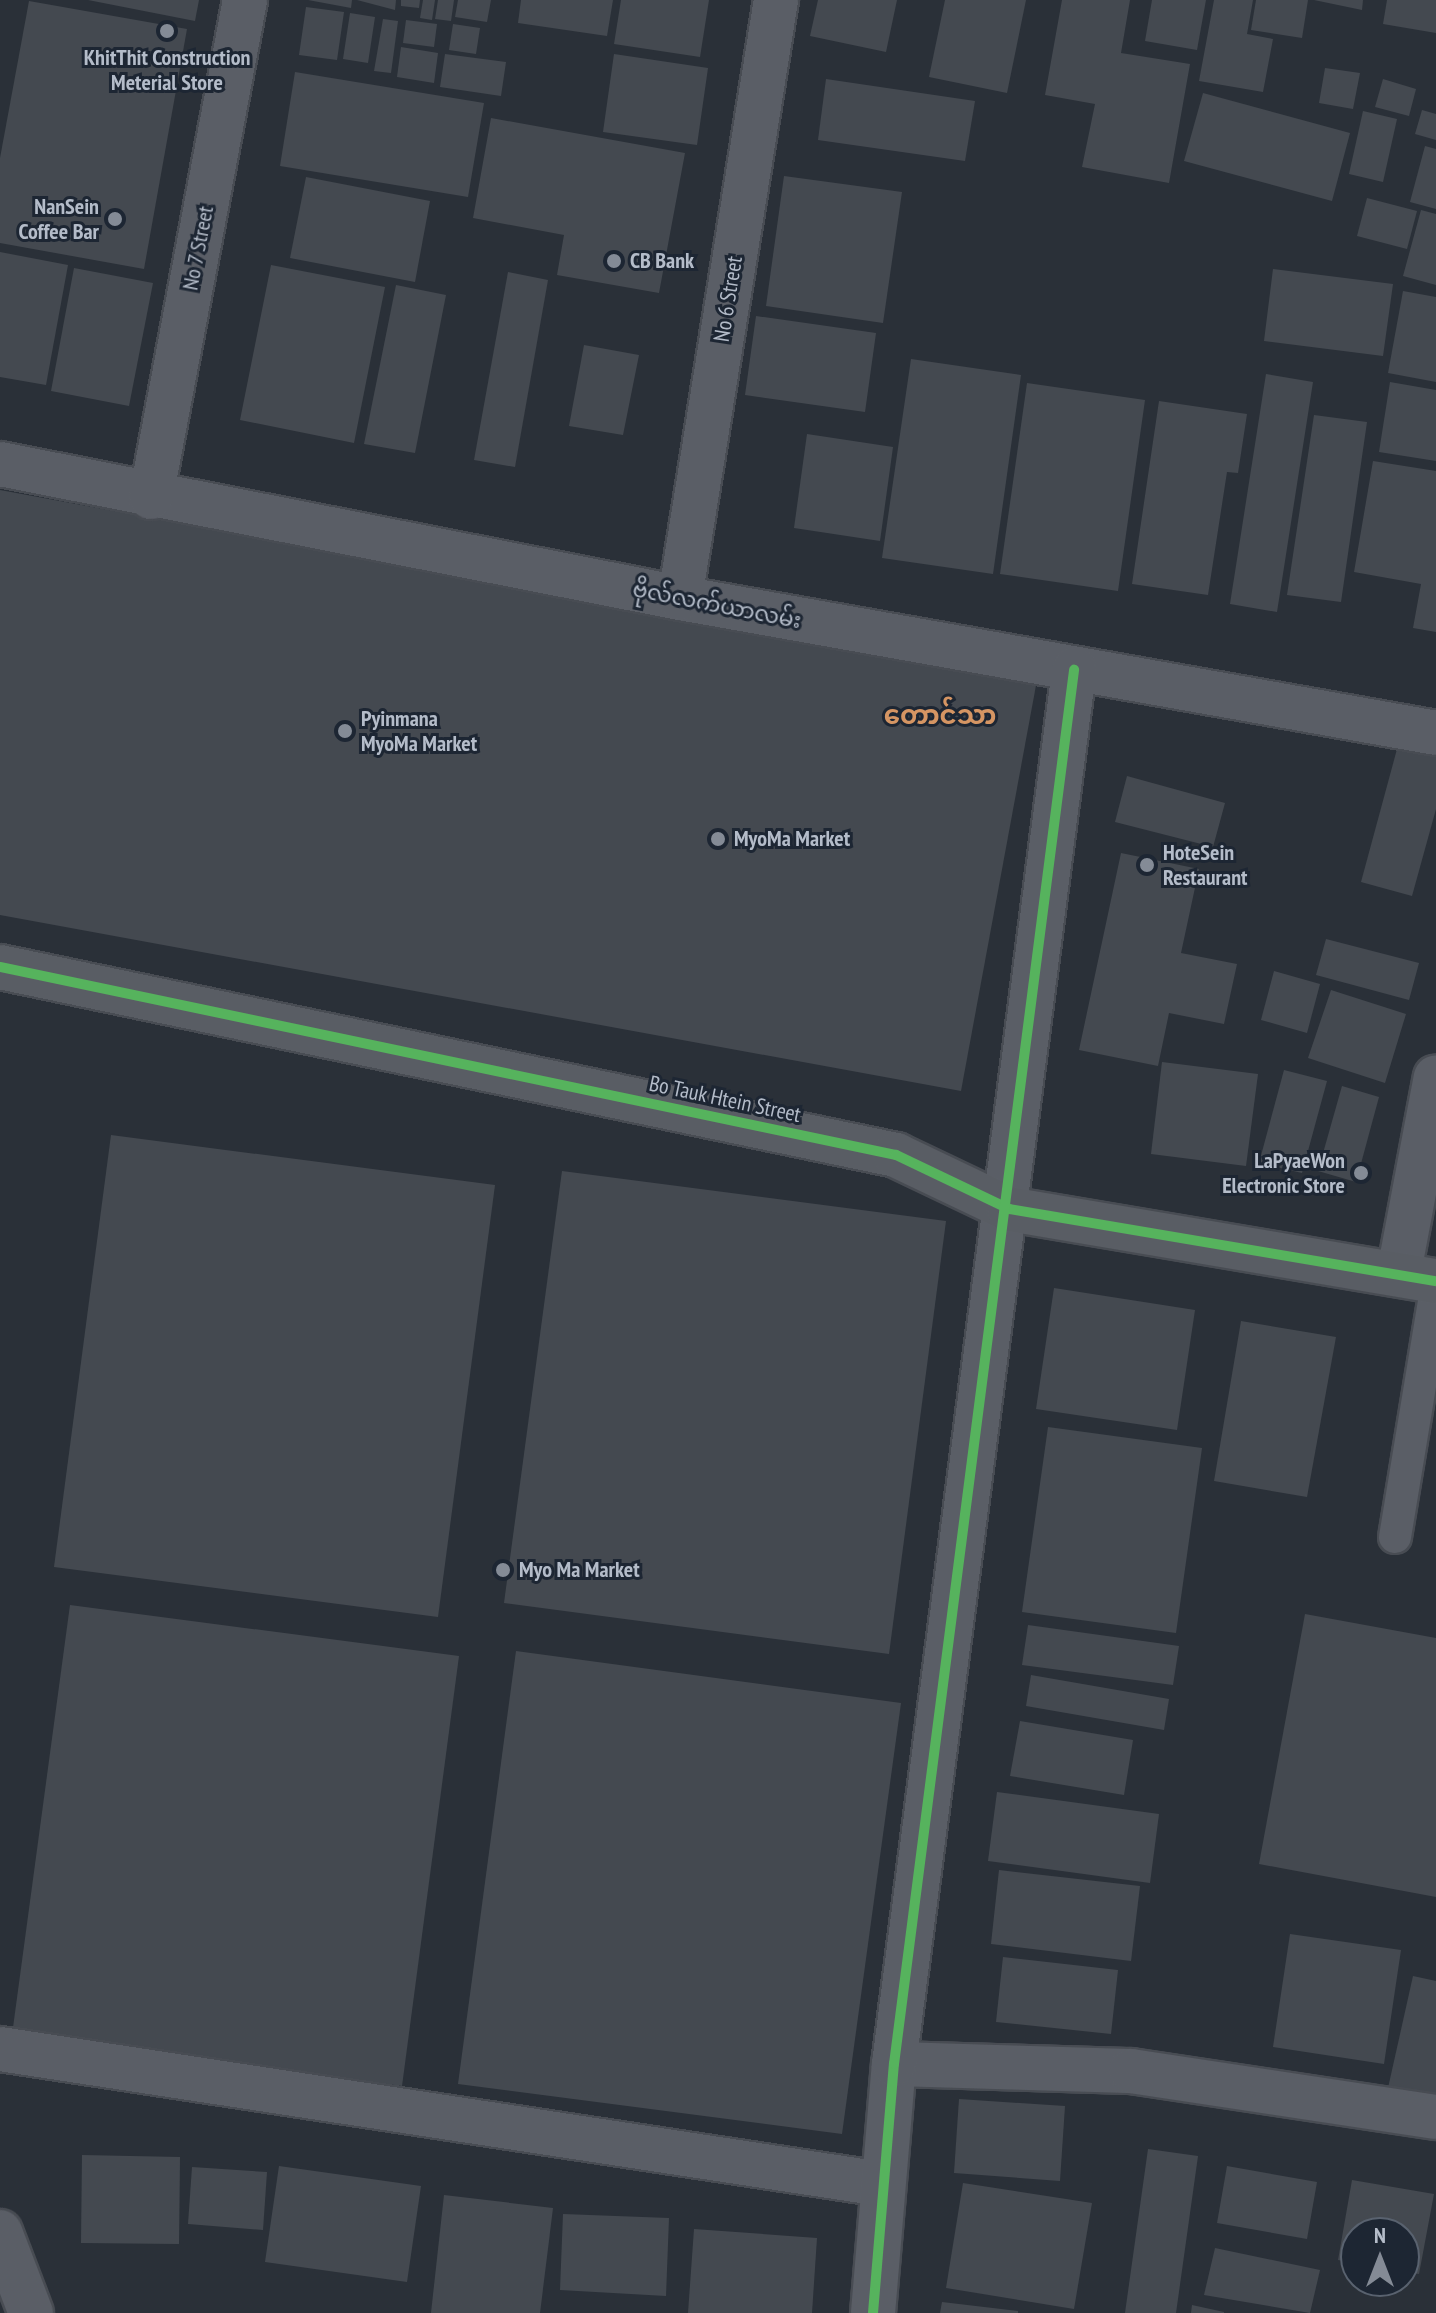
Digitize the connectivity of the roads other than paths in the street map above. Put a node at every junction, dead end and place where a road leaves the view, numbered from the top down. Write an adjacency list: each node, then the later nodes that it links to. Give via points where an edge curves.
1 (245, 0): 4 (street, No 7 Street)
2 (776, 0): 5 (street, No 6 Street)
3 (0, 464): 4 (street, ဗိုလ်လက်ယာလမ်း)
4 (151, 497): 5 (street, ဗိုလ်လက်ယာလမ်း)
5 (680, 598): 6 (street, ဗိုလ်လက်ယာလမ်း)
6 (1074, 670): 7 (street, ဗိုလ်လက်ယာလမ်း); 10 (street)
7 (1436, 733)
8 (0, 967): 10 (street, Bo Tauk Htein Street, via 896,1155)
9 (1436, 1077): 11 (street)
10 (1009, 1209): 11 (street, Bo Tauk Htein Street); 14 (street, via 983,1354)
11 (1424, 1281): 12 (lane)
12 (1395, 1537)
13 (0, 2049): 16 (street)
14 (894, 2064): 15 (street, via 1131,2071); 16 (street)
15 (1436, 2117)
16 (881, 2184): 19 (street)
17 (0, 2232): 18 (street)
18 (31, 2313)
19 (873, 2313)

